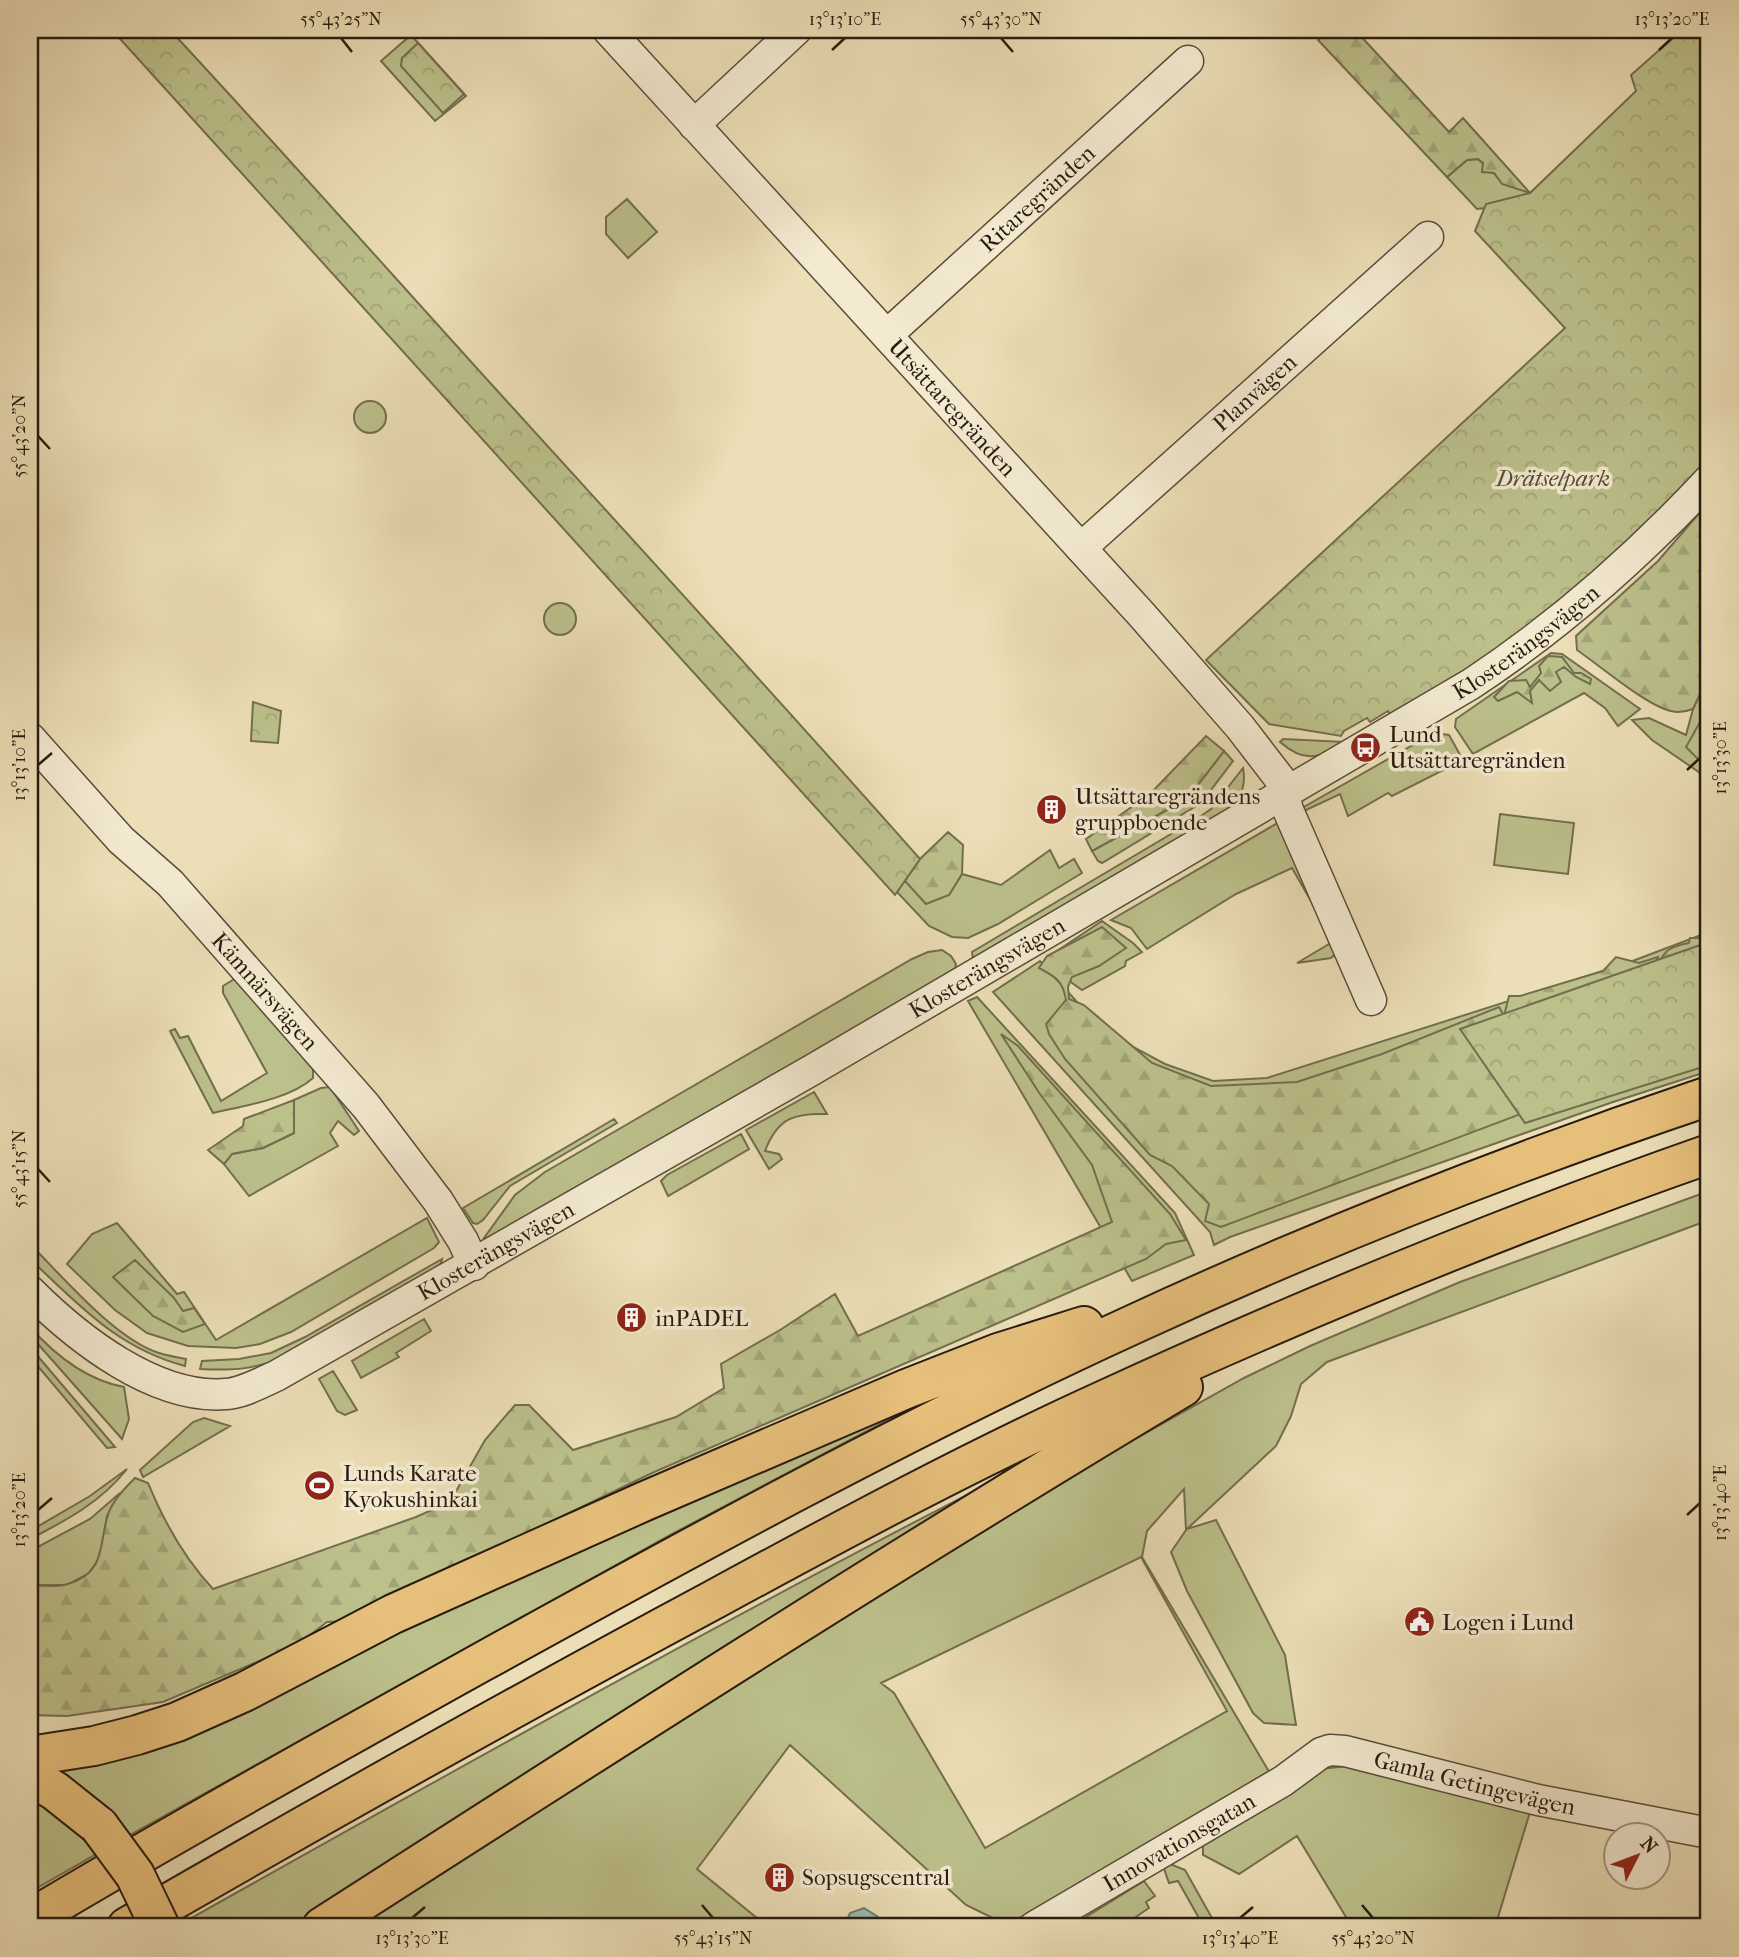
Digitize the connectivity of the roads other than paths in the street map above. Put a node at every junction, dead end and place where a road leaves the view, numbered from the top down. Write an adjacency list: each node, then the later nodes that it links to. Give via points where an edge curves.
1 (608, 30): 4 (street, Utsättaregränden)
2 (796, 30): 4 (street)
3 (1188, 61): 6 (street, Ritaregränden)
4 (694, 125): 6 (street, Utsättaregränden)
5 (1428, 237): 8 (street, Planvägen)
6 (887, 335): 8 (street, Utsättaregränden)
7 (1709, 480): 10 (street, Klosterängsvägen, via 1596,591 1506,661)
8 (1081, 548): 10 (street, Utsättaregränden, via 1240,727 1280,779)
9 (30, 738): 14 (street, Kämnärsvägen, via 121,840 170,883 366,1106 438,1201)
10 (1285, 794): 11 (street, Utsättaregränden); 14 (street, Klosterängsvägen)
11 (1371, 1000)
12 (1709, 1096): 15 (main road, via 1478,1179)
13 (1709, 1154): 17 (main road, via 1499,1230)
14 (474, 1265): 16 (street, Klosterängsvägen, via 276,1376 224,1394 190,1391 133,1370 95,1347)
15 (1242, 1277): 19 (main road, via 998,1353 906,1389 393,1614 177,1722 94,1746); 22 (main road, via 1134,1324 844,1466 309,1758)
16 (30, 1291)
17 (1331, 1299): 23 (main road, via 1099,1402 886,1507 325,1813); 25 (main road, via 957,1525)
18 (1321, 1753): 21 (street, Gamla Getingevägen, via 1345,1751 1538,1800); 26 (street, Innovationsgatan, via 1283,1781)
19 (30, 1756)
20 (30, 1776): 24 (main road, bridge, via 99,1826 135,1875)
21 (1709, 1833)
22 (30, 1919)
23 (127, 1927)
24 (160, 1927)
25 (322, 1927)
26 (1034, 1927)

